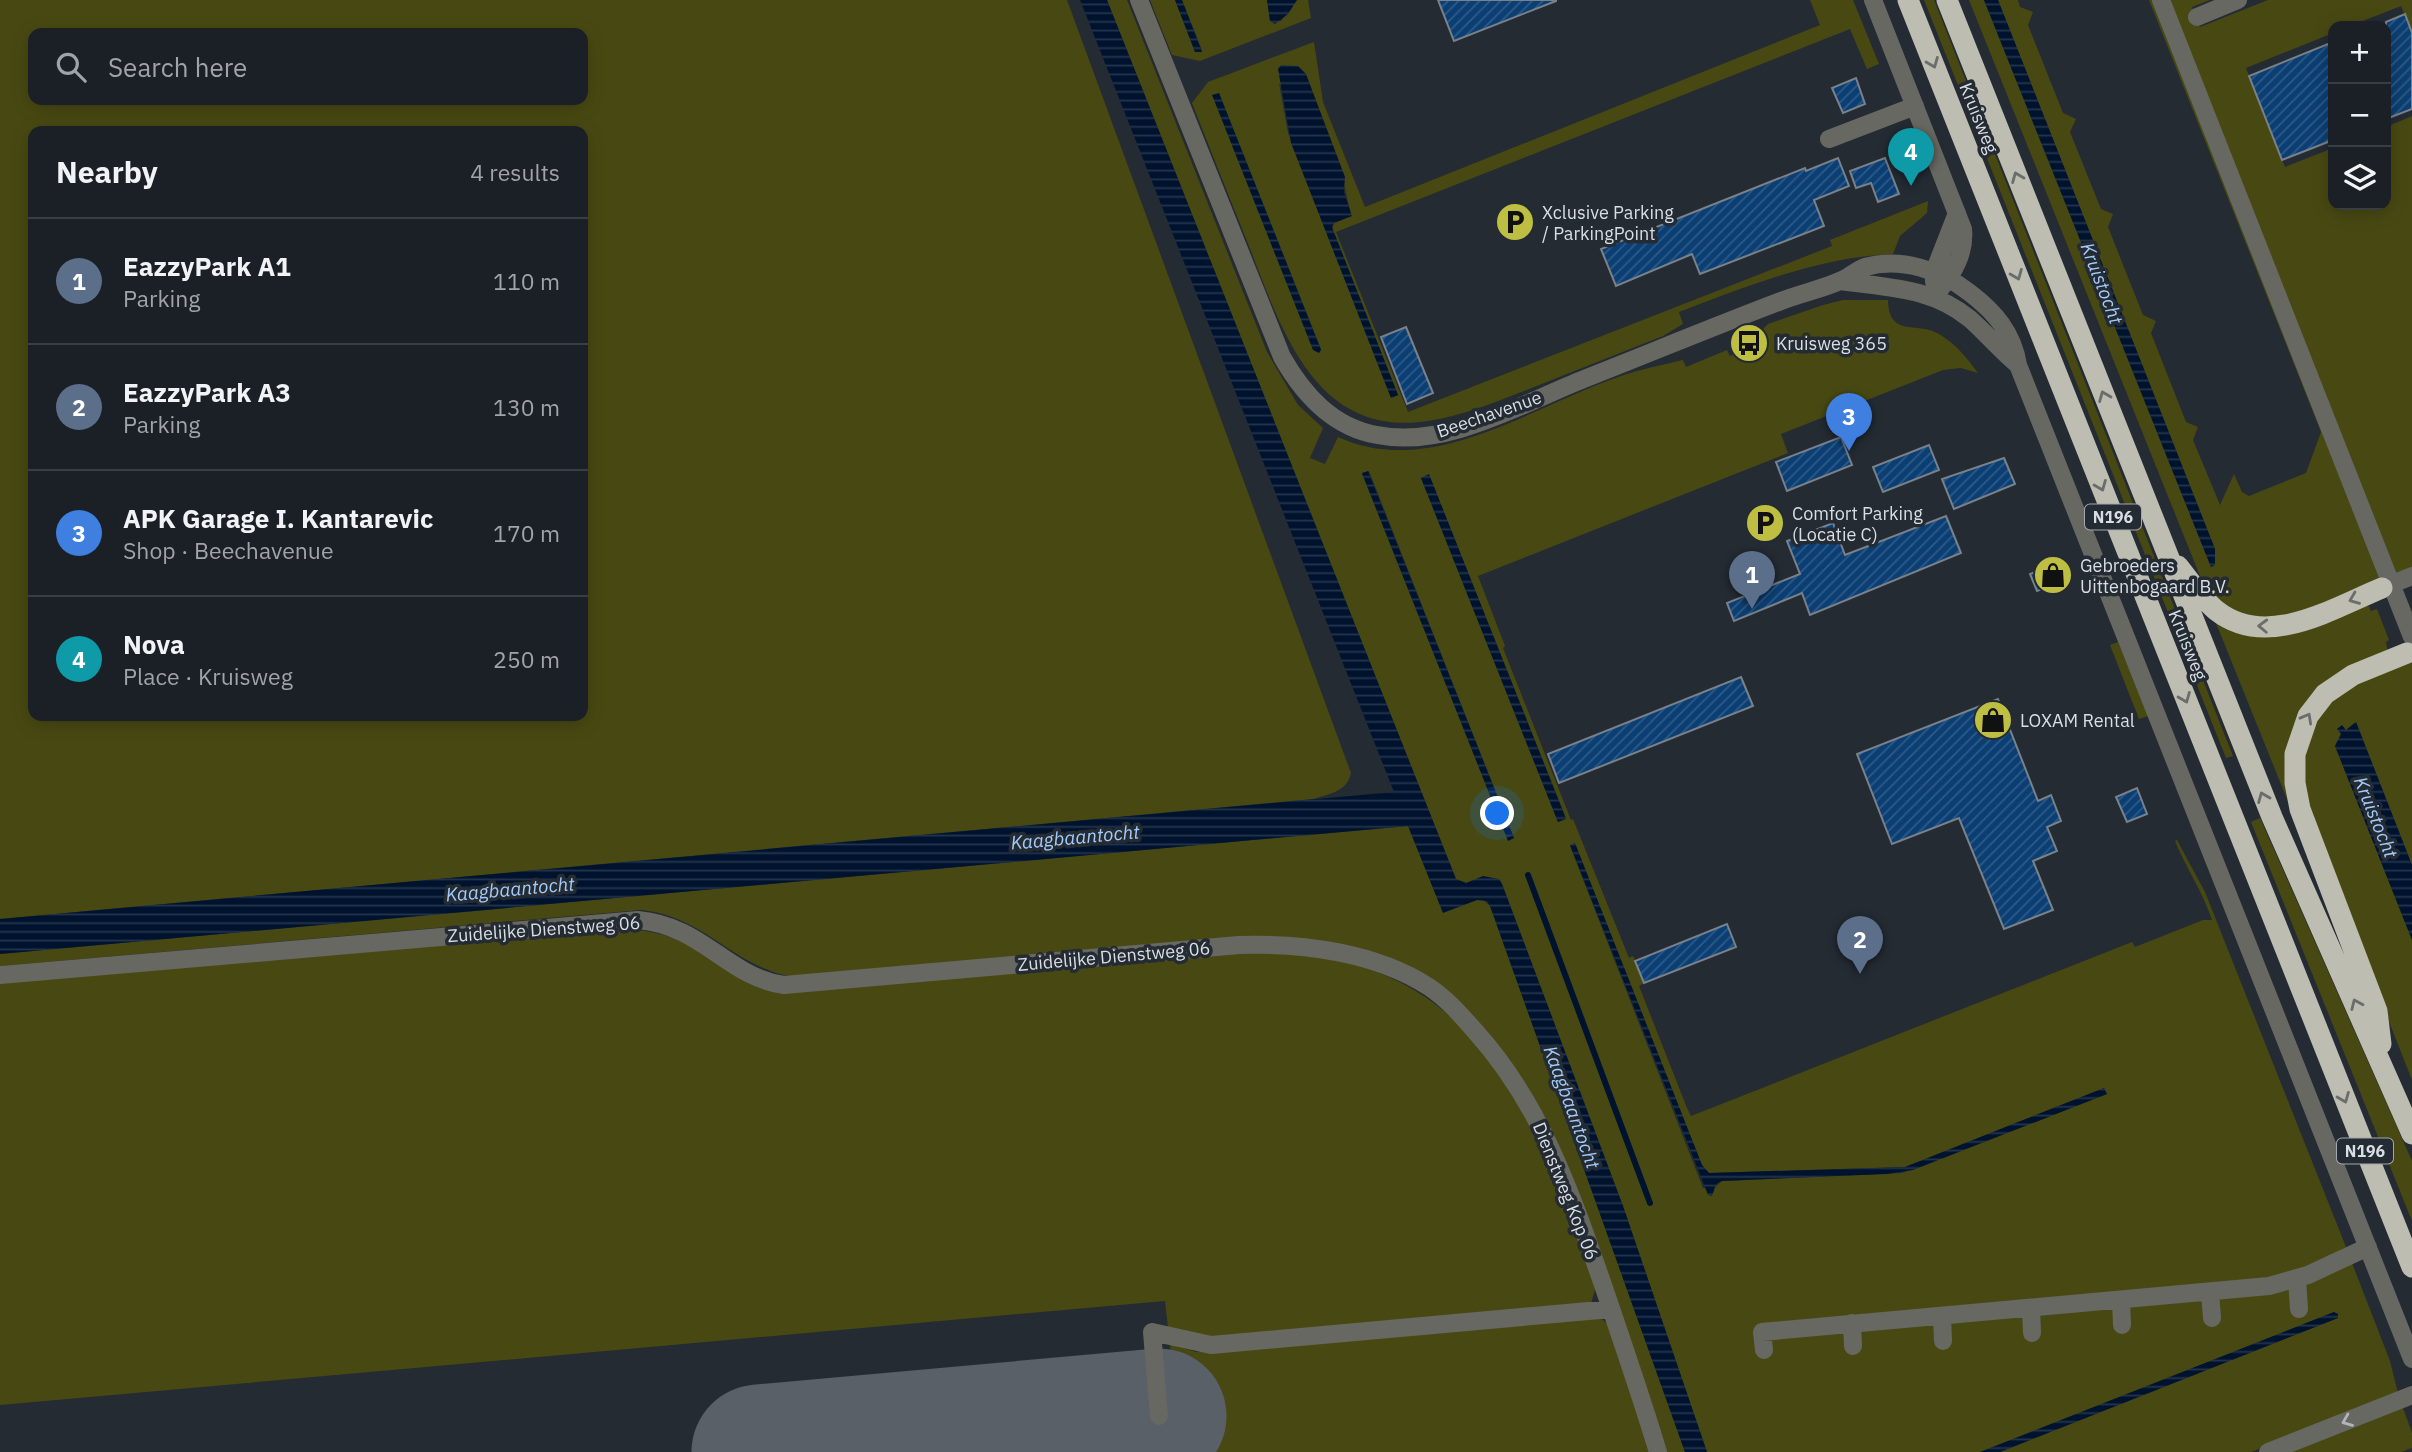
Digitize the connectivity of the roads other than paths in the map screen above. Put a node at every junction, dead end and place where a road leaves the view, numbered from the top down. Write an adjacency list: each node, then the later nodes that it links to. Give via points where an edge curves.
1 (1139, 0): 11 (street, Beechavenue, via 1282,357 1314,401 1356,429 1401,438 1463,427)
2 (1873, 0): 8 (street)
3 (1908, 0): 23 (highway, Kruisweg / N196, one-way to 23)
4 (1947, 0): 14 (highway, Kruisweg / N196, one-way to 4)
5 (2161, 0): 16 (street)
6 (2238, 0): 7 (street)
7 (2197, 17)
8 (1915, 106): 9 (street); 10 (street, via 1958,213 1964,240)
9 (1829, 139)
10 (1942, 276): 11 (street, Beechavenue, via 1908,265 1877,265); 12 (street); 13 (street, via 1980,301 2002,324 2015,344)
11 (1841, 281): 12 (street, Beechavenue, via 1899,286)
12 (1933, 297): 13 (street, via 1970,319)
13 (2018, 365): 22 (street)
14 (2165, 551): 16 (highway, one-way to 14, via 2307,618 2258,627 2216,610); 20 (highway, Kruisweg / N196, one-way to 14, via 2272,817)
15 (2412, 576): 16 (street)
16 (2386, 586): 17 (street)
17 (2410, 647): 20 (highway, one-way to 17, via 2377,1012 2304,822 2294,763 2301,730 2320,699 2353,675)
18 (1404, 974): 19 (street, Zuidelijke Dienstweg 06, via 1346,955 1258,945 784,985 749,974 679,929 629,920); 28 (street, Dienstweg Kop 06, via 1453,1007 1523,1093 1566,1183)
19 (0, 975)
20 (2384, 1067): 21 (highway, Kruisweg / N196)
21 (2412, 1134)
22 (2368, 1247): 24 (street); 38 (street)
23 (2412, 1267)
24 (2297, 1279): 25 (street, via 2254,1289); 29 (street)
25 (2210, 1292): 26 (street); 31 (street)
26 (2121, 1300): 27 (street); 33 (street)
27 (2031, 1308): 30 (street); 34 (street)
28 (1611, 1309): 40 (street, via 1211,1345 1152,1332); 41 (street, Dienstweg Kop 06)
29 (2299, 1309)
30 (1942, 1316): 32 (street); 35 (street)
31 (2212, 1318)
32 (1852, 1323): 36 (street); 37 (street, via 1762,1332)
33 (2123, 1325)
34 (2032, 1333)
35 (1944, 1341)
36 (1853, 1346)
37 (1764, 1350)
38 (2412, 1359)
39 (2412, 1395): 42 (street, one-way to 42)
40 (1159, 1416)
41 (1658, 1452)
42 (2267, 1452)

